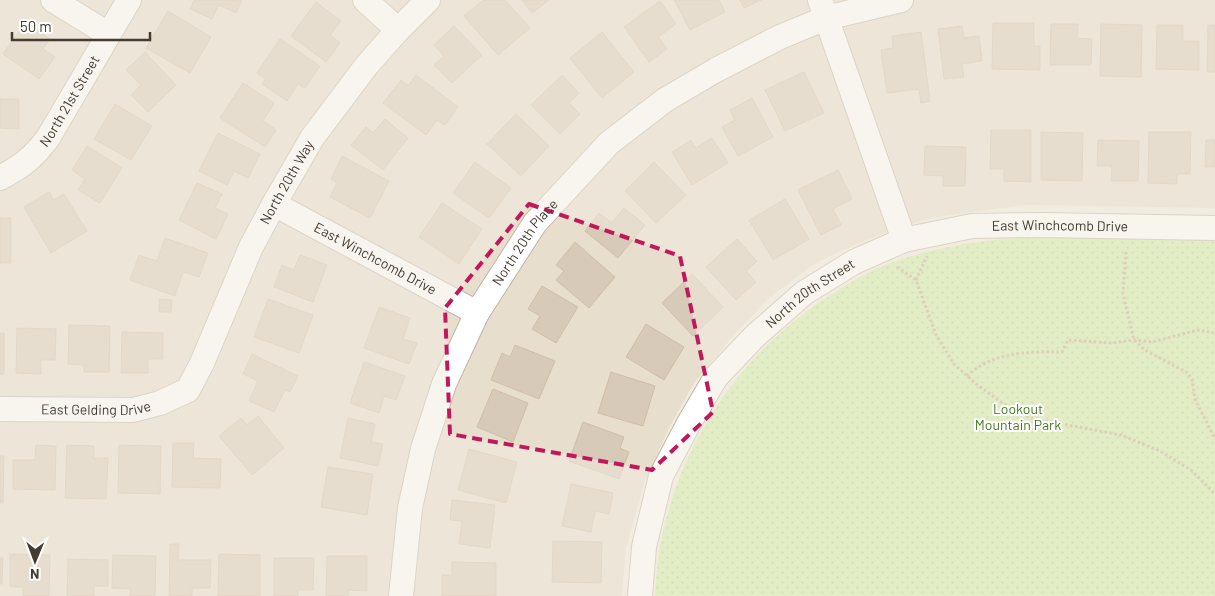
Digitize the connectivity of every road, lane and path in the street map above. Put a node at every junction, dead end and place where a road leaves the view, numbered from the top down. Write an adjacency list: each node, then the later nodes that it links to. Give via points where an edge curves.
1 (53, 0): 8 (street)
2 (130, 0): 8 (street, North 21st Street)
3 (365, 0): 7 (street)
4 (428, 0): 7 (street, North 20th Way)
5 (901, 0): 6 (street, North 20th Place)
6 (823, 9): 12 (street); 17 (street, North 20th Place, via 780,37 665,100 609,143 535,223)
7 (398, 30): 10 (street, North 20th Way, via 312,138)
8 (108, 34): 9 (street, North 21st Street, via 48,138 34,156)
9 (9, 173)
10 (274, 204): 17 (street, East Winchcomb Drive); 21 (street, North 20th Way, via 251,247)
11 (1215, 228): 12 (street, East Winchcomb Drive, via 972,226)
12 (904, 240): 26 (street, North 20th Street, via 854,262 804,293 755,336 716,377 661,476 644,547)
13 (1126, 252): 19 (path, via 1123,294)
14 (927, 256): 16 (path)
15 (897, 267): 16 (path)
16 (916, 280): 20 (path, via 936,335 954,364)
17 (477, 313): 25 (street, North 20th Place, via 444,384 423,449 410,508)
18 (1215, 334): 19 (path, via 1198,330 1152,342)
19 (1134, 340): 20 (path, via 1111,343 1068,340 1062,352 1010,355 977,367); 23 (path, via 1145,350 1188,373)
20 (967, 376): 24 (path, via 1001,402 1030,418 1120,435 1160,451 1191,470)
21 (188, 390): 22 (street, East Gelding Drive, via 160,403 132,410)
22 (0, 409)
23 (1215, 439)
24 (1215, 494)
25 (401, 596)
26 (640, 596)

